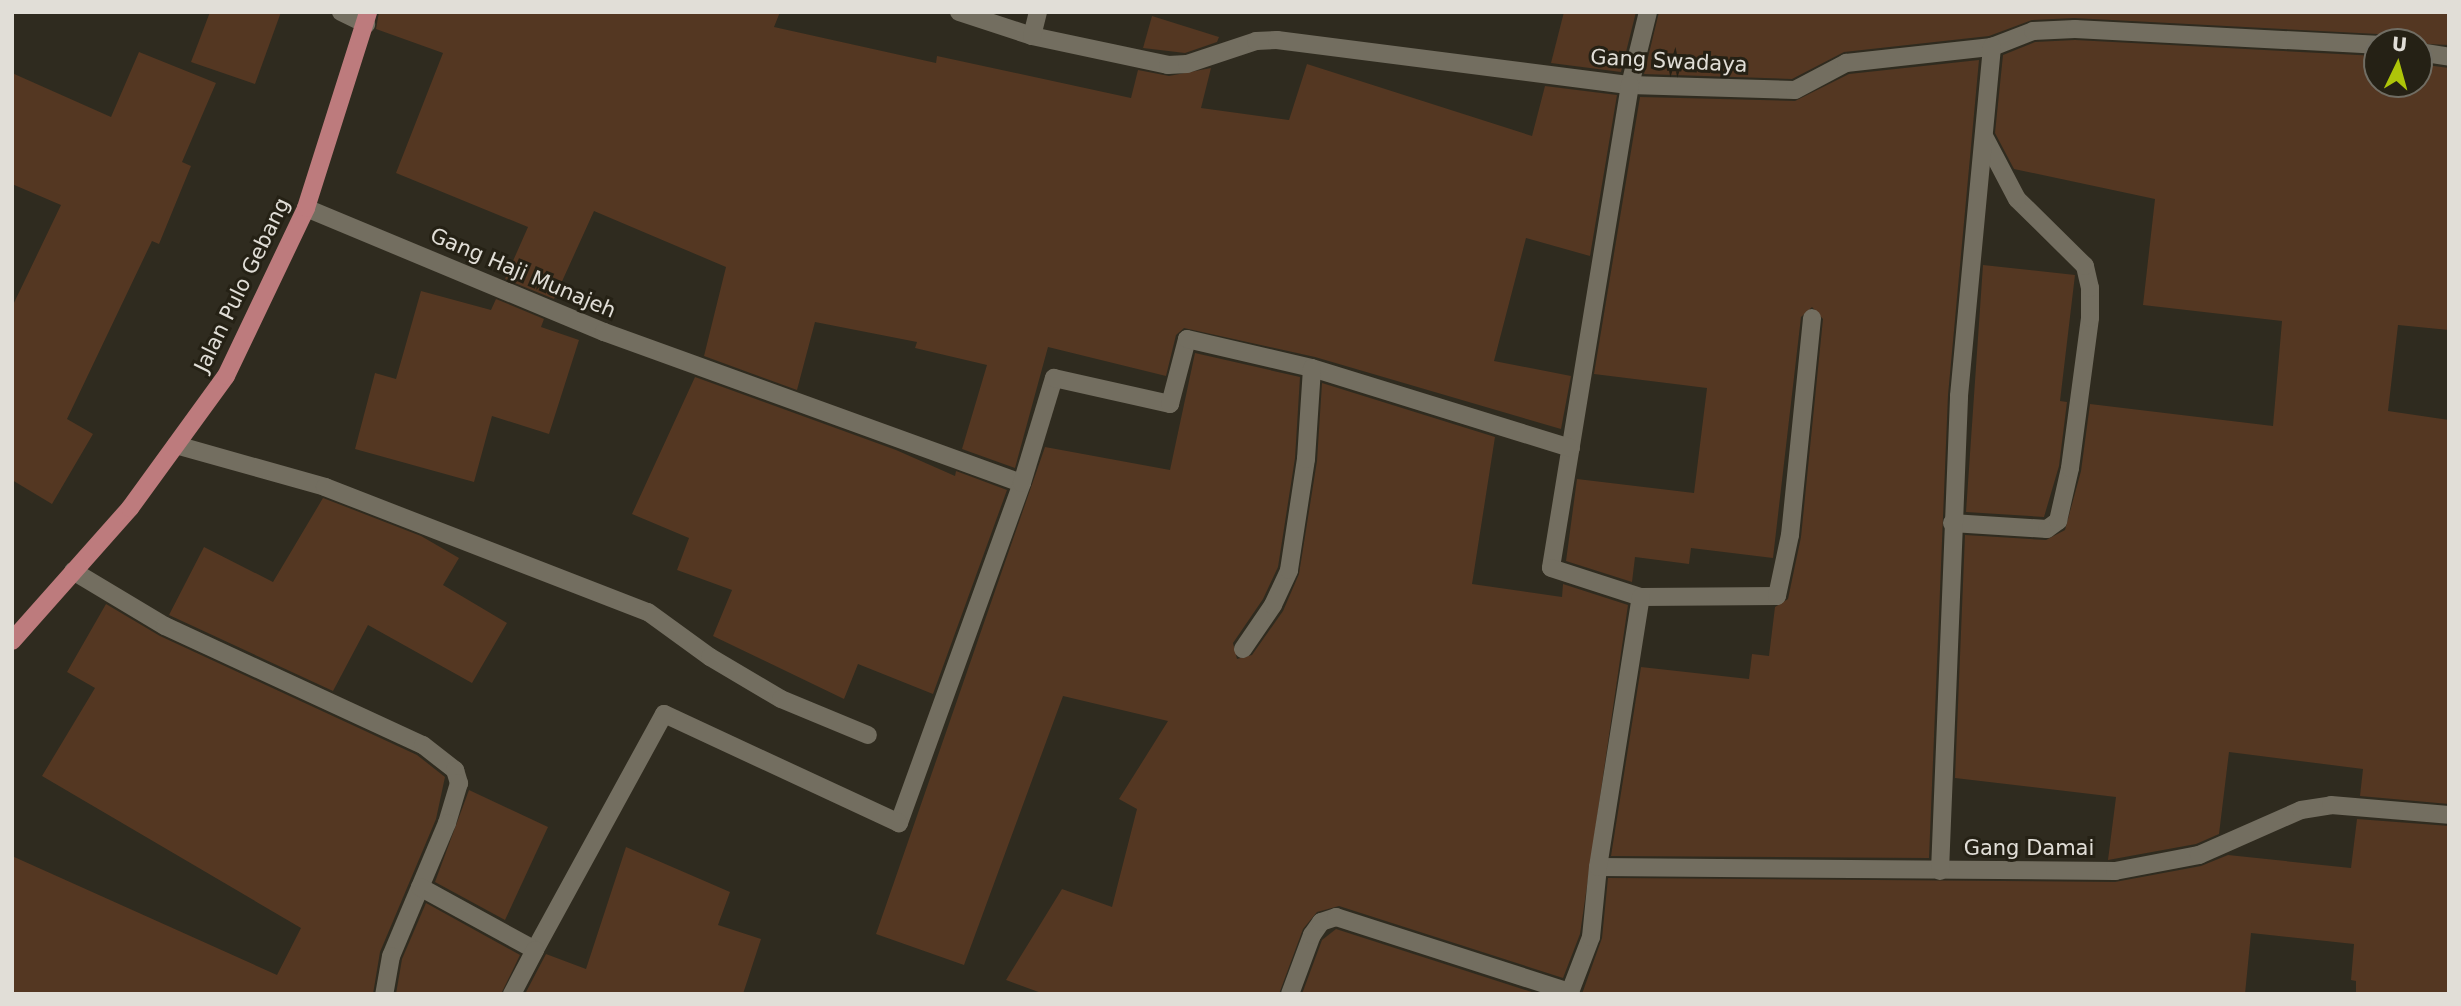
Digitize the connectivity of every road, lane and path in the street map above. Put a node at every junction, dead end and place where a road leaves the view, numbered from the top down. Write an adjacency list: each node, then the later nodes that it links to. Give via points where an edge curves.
1 (341, 12): 5 (street)
2 (959, 12): 6 (street, Gang Swadaya)
3 (1038, 12): 6 (street)
4 (1648, 12): 9 (street)
5 (367, 18): 11 (main road, Jalan Pulo Gebang)
6 (1032, 36): 9 (street, Gang Swadaya, via 1168,65 1187,64 1256,41 1276,40)
7 (2363, 43): 8 (street, Gang Swadaya, via 2074,29 2033,31)
8 (1992, 47): 9 (street, Gang Swadaya, via 1846,63 1795,90); 10 (street)
9 (1630, 85): 15 (street)
10 (1984, 134): 17 (street); 17 (street, via 2017,199 2085,266 2090,318 2070,468 2058,521 2047,529)
11 (306, 208): 14 (main road, Jalan Pulo Gebang, via 226,376); 16 (street, Gang Haji Munajeh, via 604,332)
12 (1812, 318): 19 (street, via 1790,535 1777,596)
13 (1312, 368): 15 (street); 16 (street, via 1186,339 1171,404 1055,378); 21 (street, via 1306,458 1289,570 1273,605)
14 (176, 445): 18 (main road, Jalan Pulo Gebang, via 130,508); 22 (street, via 325,487 648,612 780,699)
15 (1571, 448): 19 (street, via 1549,563 1558,572)
16 (1022, 483): 27 (street, via 899,824 664,714)
17 (1952, 523): 25 (street)
18 (73, 571): 20 (main road, Jalan Pulo Gebang); 26 (street, via 165,626 424,745 455,770 459,783)
19 (1641, 597): 24 (street)
20 (12, 641)
21 (1243, 649)
22 (868, 735)
23 (2449, 815): 25 (street, Gang Damai, via 2331,805 2301,810 2199,855 2115,871)
24 (1598, 867): 25 (street, Gang Damai); 28 (street, via 1591,937)
25 (1940, 871)
26 (421, 887): 27 (street); 29 (street, via 391,956)
27 (535, 950): 30 (street)
28 (1570, 993): 31 (street, via 1336,917 1321,922 1312,935)
29 (383, 994)
30 (512, 994)
31 (1290, 994)

